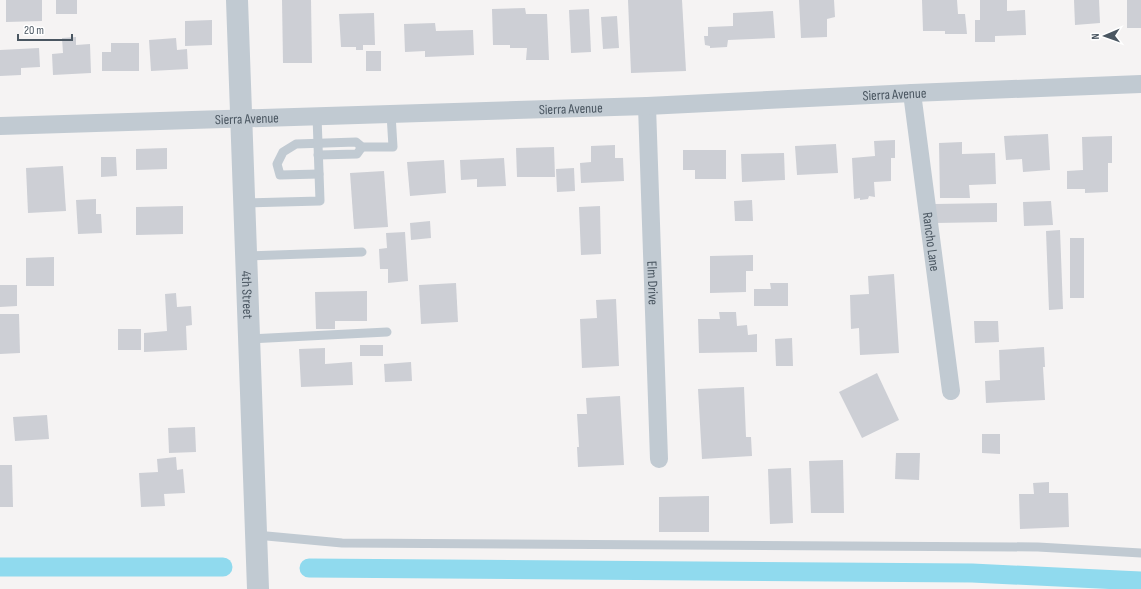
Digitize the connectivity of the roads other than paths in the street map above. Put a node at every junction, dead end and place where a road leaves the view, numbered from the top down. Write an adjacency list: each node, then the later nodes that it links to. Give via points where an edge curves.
1 (237, 0): 7 (street, 4th Street)
2 (1141, 84): 3 (street, Sierra Avenue)
3 (912, 93): 4 (street, Sierra Avenue); 18 (street, Rancho Lane)
4 (647, 106): 5 (street, Sierra Avenue); 19 (street, Elm Drive)
5 (391, 114): 6 (street, Sierra Avenue); 10 (lane, via 393,147)
6 (317, 116): 7 (street, Sierra Avenue); 9 (lane)
7 (242, 118): 8 (street, Sierra Avenue); 13 (street, 4th Street)
8 (0, 126)
9 (318, 143): 10 (lane, via 356,142); 11 (lane); 12 (lane, via 296,144 283,152 277,164 280,175)
10 (362, 147): 11 (lane, via 357,154)
11 (318, 155): 12 (lane)
12 (319, 174): 13 (lane, via 320,201)
13 (244, 203): 15 (street, 4th Street)
14 (362, 252): 15 (lane)
15 (246, 256): 17 (street, 4th Street)
16 (387, 332): 17 (lane)
17 (249, 339): 20 (street, 4th Street)
18 (951, 391)
19 (659, 459)
20 (256, 540): 21 (lane, via 342,543 1030,547); 22 (street, 4th Street)
21 (1141, 553)
22 (258, 586)

